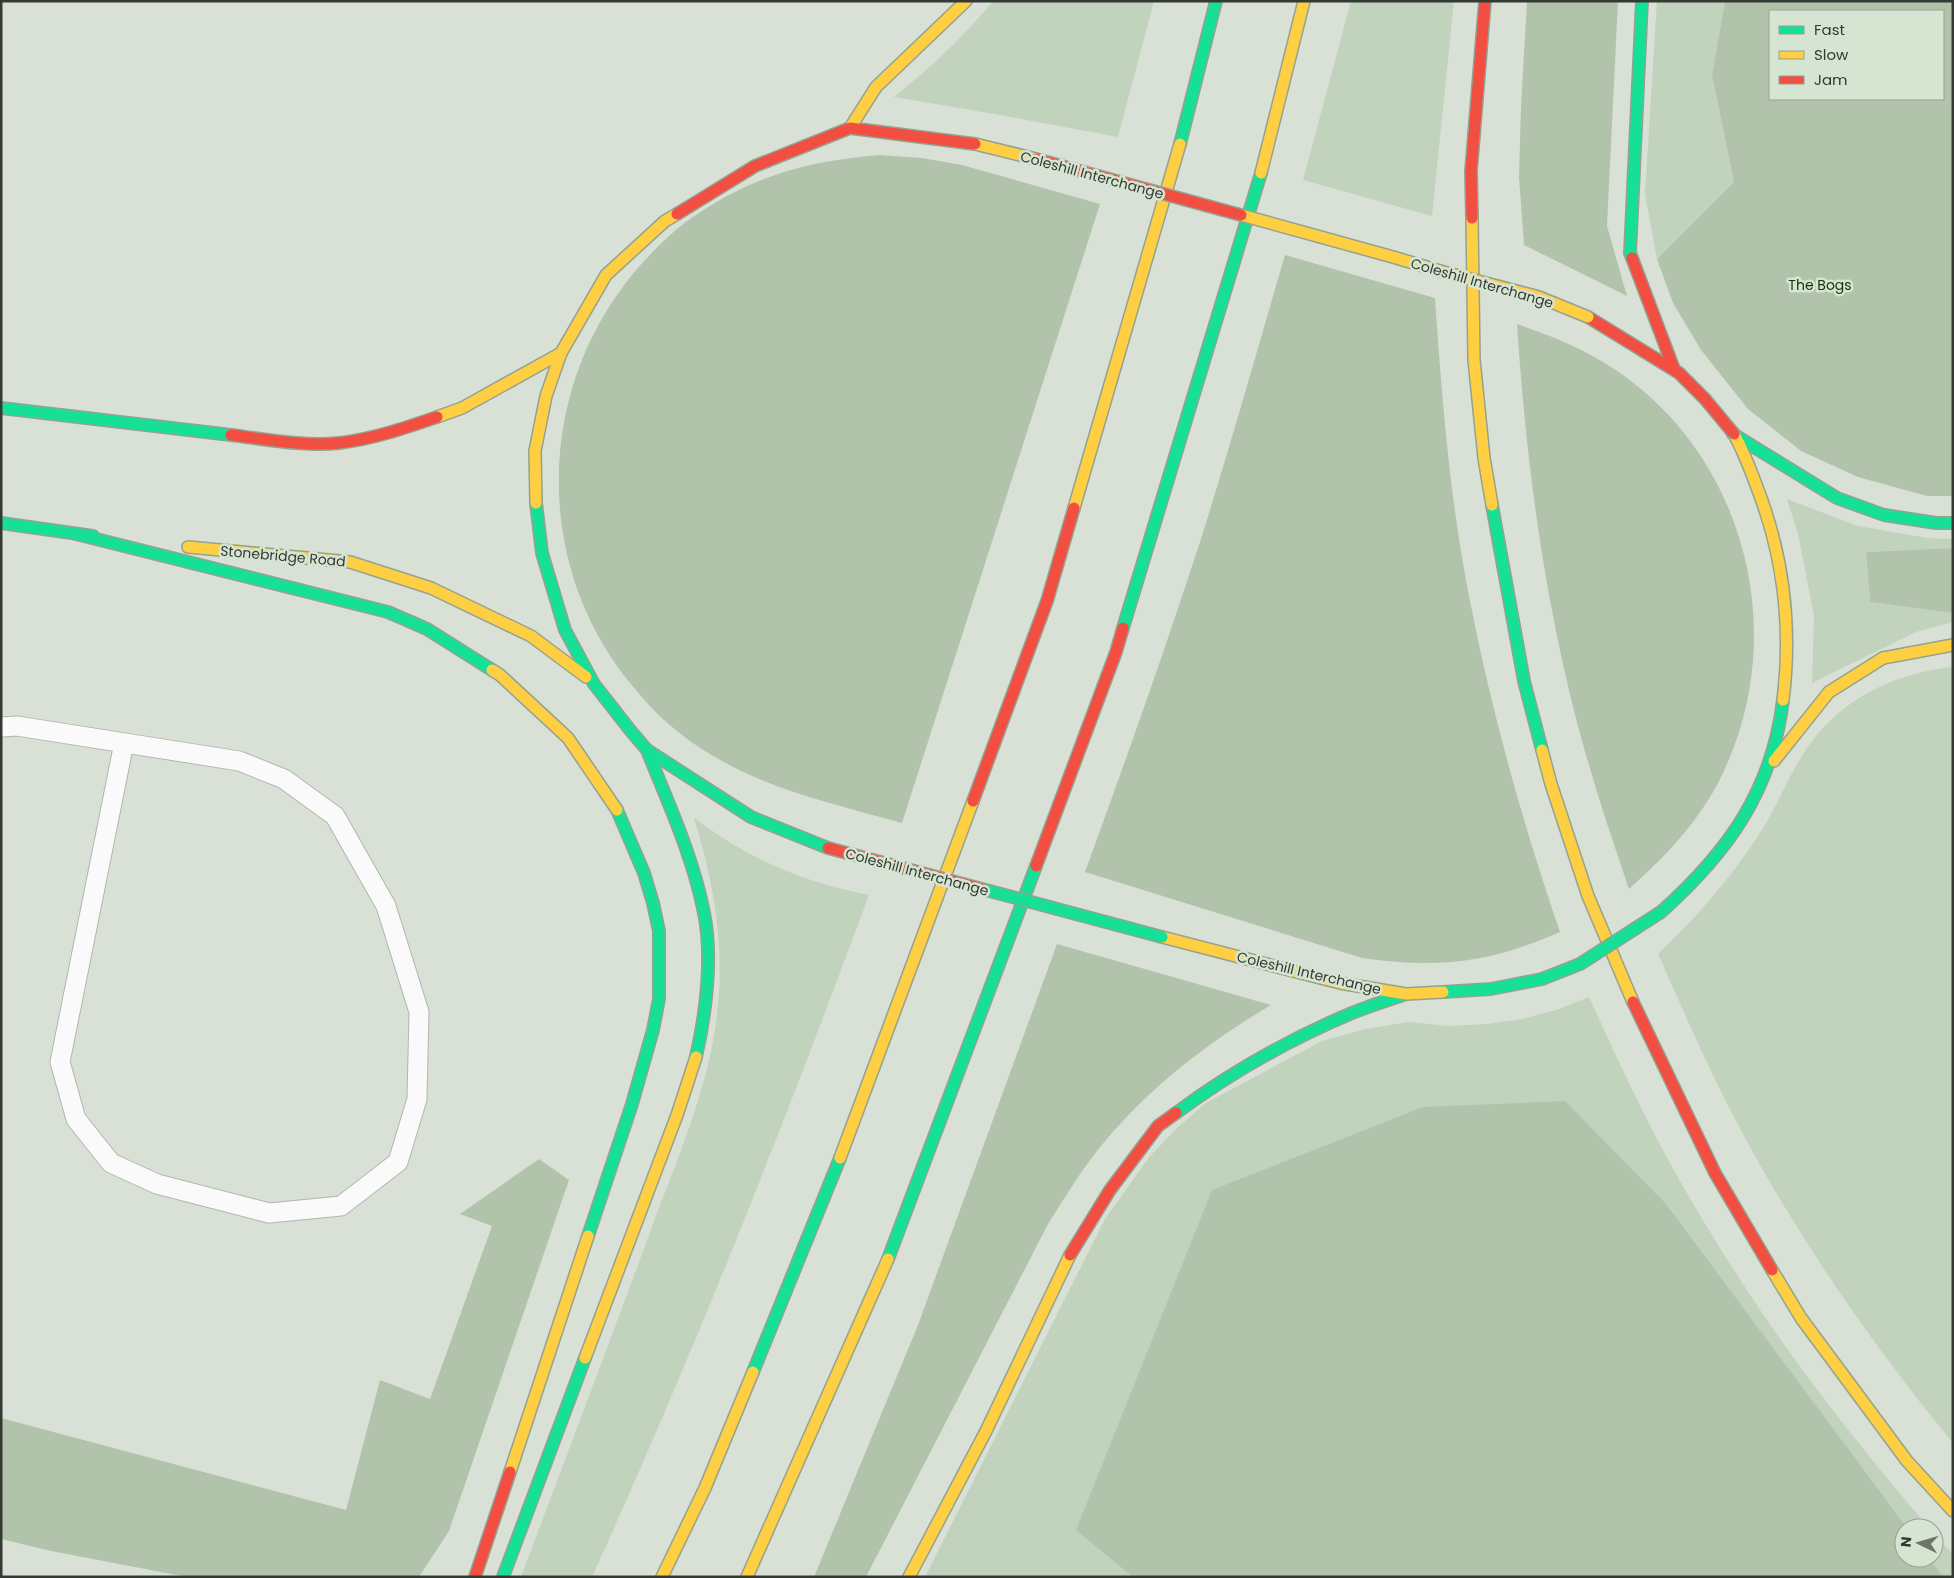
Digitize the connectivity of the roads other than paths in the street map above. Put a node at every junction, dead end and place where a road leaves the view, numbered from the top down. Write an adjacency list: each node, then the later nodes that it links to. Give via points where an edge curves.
1 (966, 1): 6 (highway, via 876,87)
2 (1216, 1): 24 (highway, via 1181,140 1047,601 829,1189 705,1488)
3 (1304, 1): 25 (highway, via 1265,161 1116,652 889,1256)
4 (1485, 1): 21 (highway, via 1471,171 1474,360 1484,458 1499,549 1524,681 1551,784 1588,896 1642,1025 1715,1173 1801,1318 1907,1461)
5 (1642, 1): 8 (highway, via 1630,253)
6 (850, 128): 7 (highway, Coleshill Interchange, via 755,166 665,221 606,274); 8 (highway, Coleshill Interchange, bridge, via 965,142 1036,159 1539,297 1588,317)
7 (561, 352): 9 (highway, via 462,408 395,432 338,443 288,442); 15 (highway, Coleshill Interchange, via 546,396 537,442 535,498 542,553 566,630)
8 (1674, 369): 10 (highway, Coleshill Interchange)
9 (1, 408)
10 (1733, 434): 12 (highway, via 1837,498 1884,515); 19 (highway, Coleshill Interchange, via 1762,499 1773,533 1788,617 1788,670 1782,712)
11 (1, 523): 13 (highway, Stonebridge Road)
12 (1953, 523)
13 (76, 534): 15 (highway, Stonebridge Road, via 350,562 431,588 531,636); 22 (highway, via 348,601 388,612 427,628 500,675 568,738 615,806 644,873 659,930 659,999 653,1030 632,1104)
14 (1953, 645): 19 (highway, via 1884,658 1829,692)
15 (594, 684): 18 (highway, Coleshill Interchange)
16 (1, 727): 17 (lane, via 17,726)
17 (124, 743): 17 (lane, via 239,761 284,779 335,816 386,906 419,1012 417,1099 398,1162 341,1206 270,1213 157,1184 111,1163 76,1119 60,1062)
18 (647, 750): 20 (highway, Coleshill Interchange, bridge, via 751,817 828,848 1340,983); 23 (highway, via 687,851 704,913 708,962 701,1035 678,1115)
19 (1767, 770): 20 (highway, Coleshill Interchange, bridge, via 1737,830 1690,886 1662,912 1580,964 1542,979 1491,990)
20 (1406, 994): 26 (highway, via 1352,1013 1296,1040 1214,1085 1158,1126 1110,1190 1072,1251 986,1431)
21 (1953, 1510)
22 (475, 1577)
23 (503, 1577)
24 (662, 1577)
25 (747, 1577)
26 (909, 1577)

